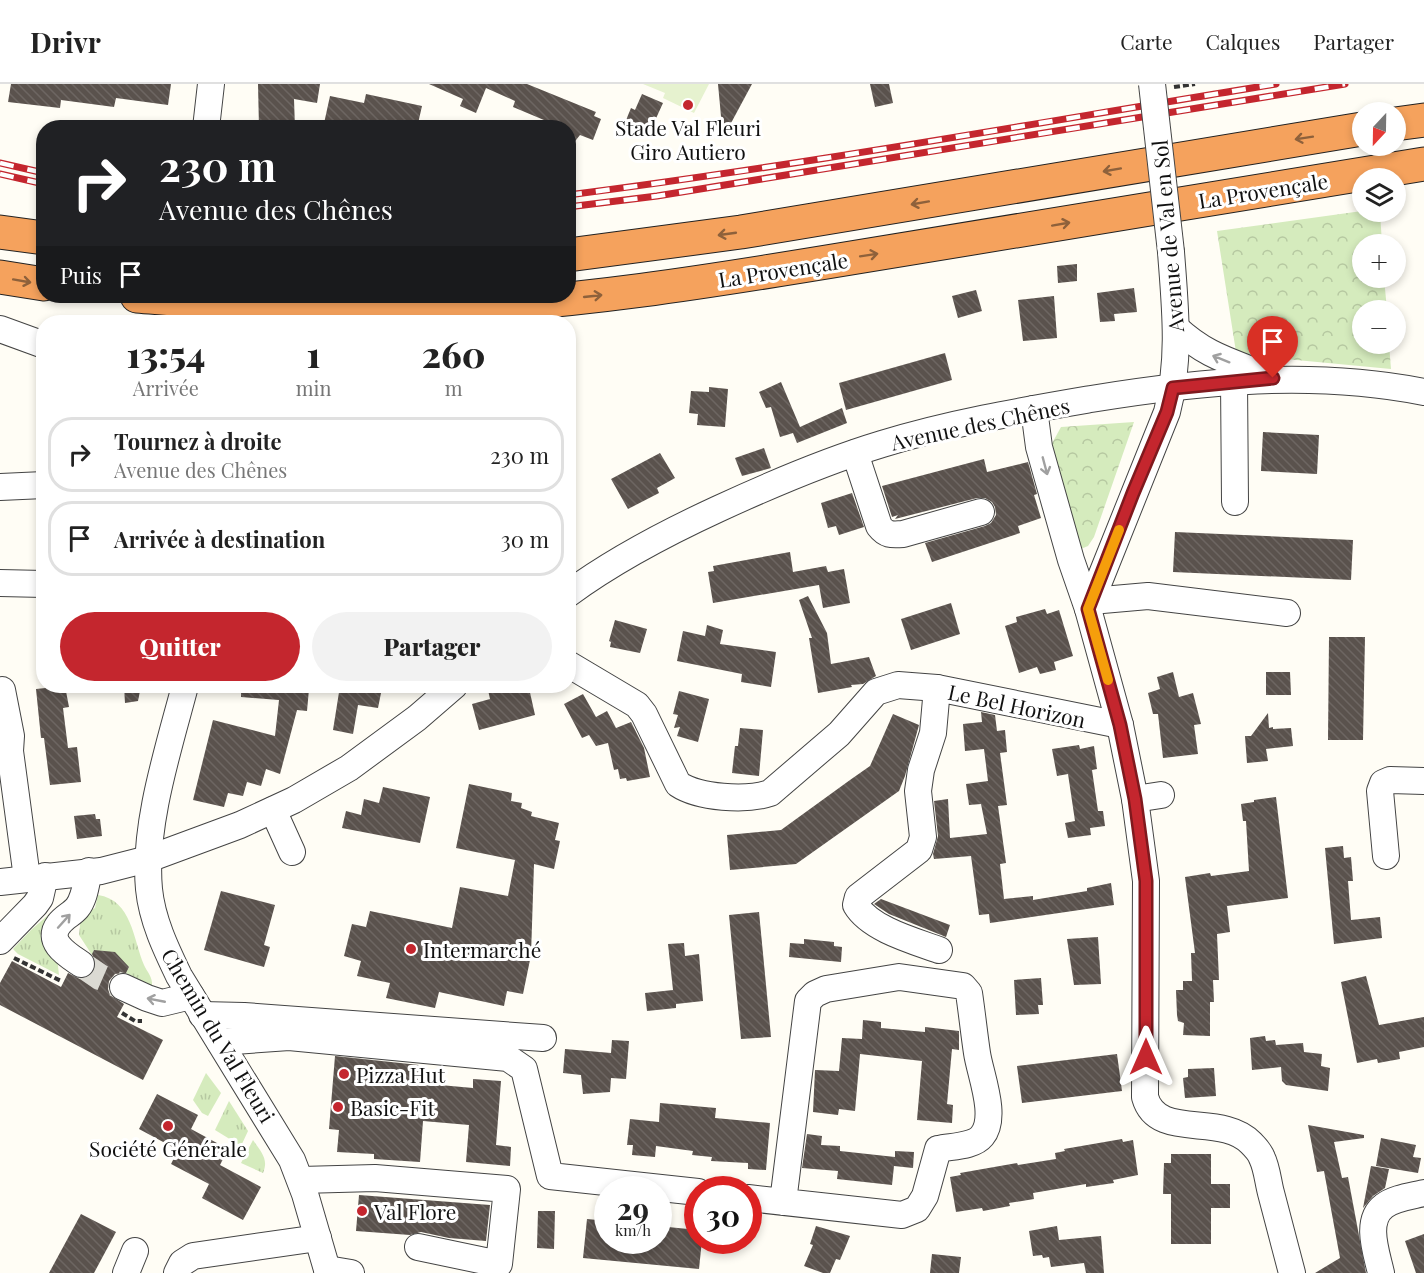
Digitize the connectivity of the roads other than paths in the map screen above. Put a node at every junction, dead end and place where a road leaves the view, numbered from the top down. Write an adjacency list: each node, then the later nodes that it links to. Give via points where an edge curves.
1 (212, 84): 3 (street)
2 (1161, 86): 16 (street, Avenue de Val en Sol, bridge)
3 (207, 120)
4 (1424, 120): 5 (highway)
5 (1406, 122)
6 (1352, 131): 10 (highway, La Provençale, one-way to 10, via 741,232)
7 (1424, 164): 13 (highway, La Provençale, one-way to 7, via 755,274)
8 (0, 232): 9 (highway)
9 (36, 237)
10 (576, 254)
11 (0, 277): 12 (highway, one-way to 12)
12 (36, 283)
13 (576, 297)
14 (222, 303): 15 (highway, La Provençale, one-way to 15, via 342,309)
15 (526, 303)
16 (1176, 328): 19 (street, one-way to 16, via 1211,354); 21 (street, Avenue de Val en Sol)
17 (0, 329): 18 (street)
18 (36, 342)
19 (1273, 378): 20 (street, Avenue des Chênes); 22 (street, Avenue des Chênes, via 1356,381)
20 (1234, 381): 21 (street, Avenue des Chênes); 27 (street)
21 (1173, 388): 23 (street, Avenue des Chênes); 32 (street, Avenue de Val en Sol)
22 (1424, 392)
23 (1034, 409): 24 (street, Avenue des Chênes, via 943,427); 32 (street, one-way to 32, via 1039,447 1071,560)
24 (855, 453): 28 (street, via 884,532 903,534); 31 (street, Avenue des Chênes, via 790,476 683,525)
25 (36, 485): 26 (street)
26 (0, 487)
27 (1235, 502)
28 (981, 512)
29 (0, 583): 30 (street)
30 (36, 584)
31 (576, 589)
32 (1090, 605): 33 (street, via 1148,596); 39 (street)
33 (1287, 614)
34 (576, 669): 35 (street, via 637,705 678,784 715,796 770,793 839,734 876,692 898,685)
35 (937, 688): 39 (street, Le Bel Horizon); 52 (street, Le Bel Horizon, via 933,733 918,791 923,837 919,850 858,897 856,905 862,916)
36 (2, 690): 41 (street, via 11,736)
37 (183, 693): 47 (street, Chemin du Val Fleuri, via 159,789)
38 (446, 693): 44 (street, via 349,768)
39 (1120, 725): 43 (street)
40 (1424, 781): 46 (street, via 1383,783 1380,791)
41 (7, 782): 49 (street)
42 (1161, 795): 43 (street)
43 (1135, 799): 67 (street, via 1146,881 1148,1107 1169,1122 1226,1128 1251,1142 1262,1158)
44 (273, 810): 45 (street); 47 (street)
45 (292, 852)
46 (1386, 856)
47 (148, 859): 48 (street); 55 (street, Chemin du Val Fleuri, via 149,890 157,926)
48 (88, 871): 49 (street); 53 (street, one-way to 48, via 57,945 54,937 58,925 83,898)
49 (36, 877): 50 (street); 51 (street, via 40,898)
50 (0, 882)
51 (5, 949)
52 (939, 950)
53 (81, 964)
54 (123, 987): 55 (street, one-way to 54, via 162,1003)
55 (197, 1006): 56 (street, via 244,1016); 57 (street, Chemin du Val Fleuri)
56 (543, 1038)
57 (220, 1042): 58 (street, Chemin du Val Fleuri, via 282,1142); 59 (street, via 289,1036 508,1058 524,1069 550,1176)
58 (300, 1180): 63 (street, Chemin du Val Fleuri); 64 (street, via 375,1178 507,1189 499,1264)
59 (684, 1190)
60 (1424, 1192): 68 (street, via 1382,1206 1376,1216 1373,1228)
61 (762, 1200): 62 (street)
62 (783, 1202): 62 (street, via 902,1215 917,1209 925,1196 938,1149 973,1142 983,1135 989,1117 985,1082 977,1056 969,993 963,986 899,977 826,989 808,1001)
63 (318, 1238): 65 (street, Chemin du Val Fleuri); 66 (street, via 193,1256 182,1263)
64 (418, 1247)
65 (335, 1272)
66 (177, 1273)
67 (1292, 1273)
68 (1382, 1273)

